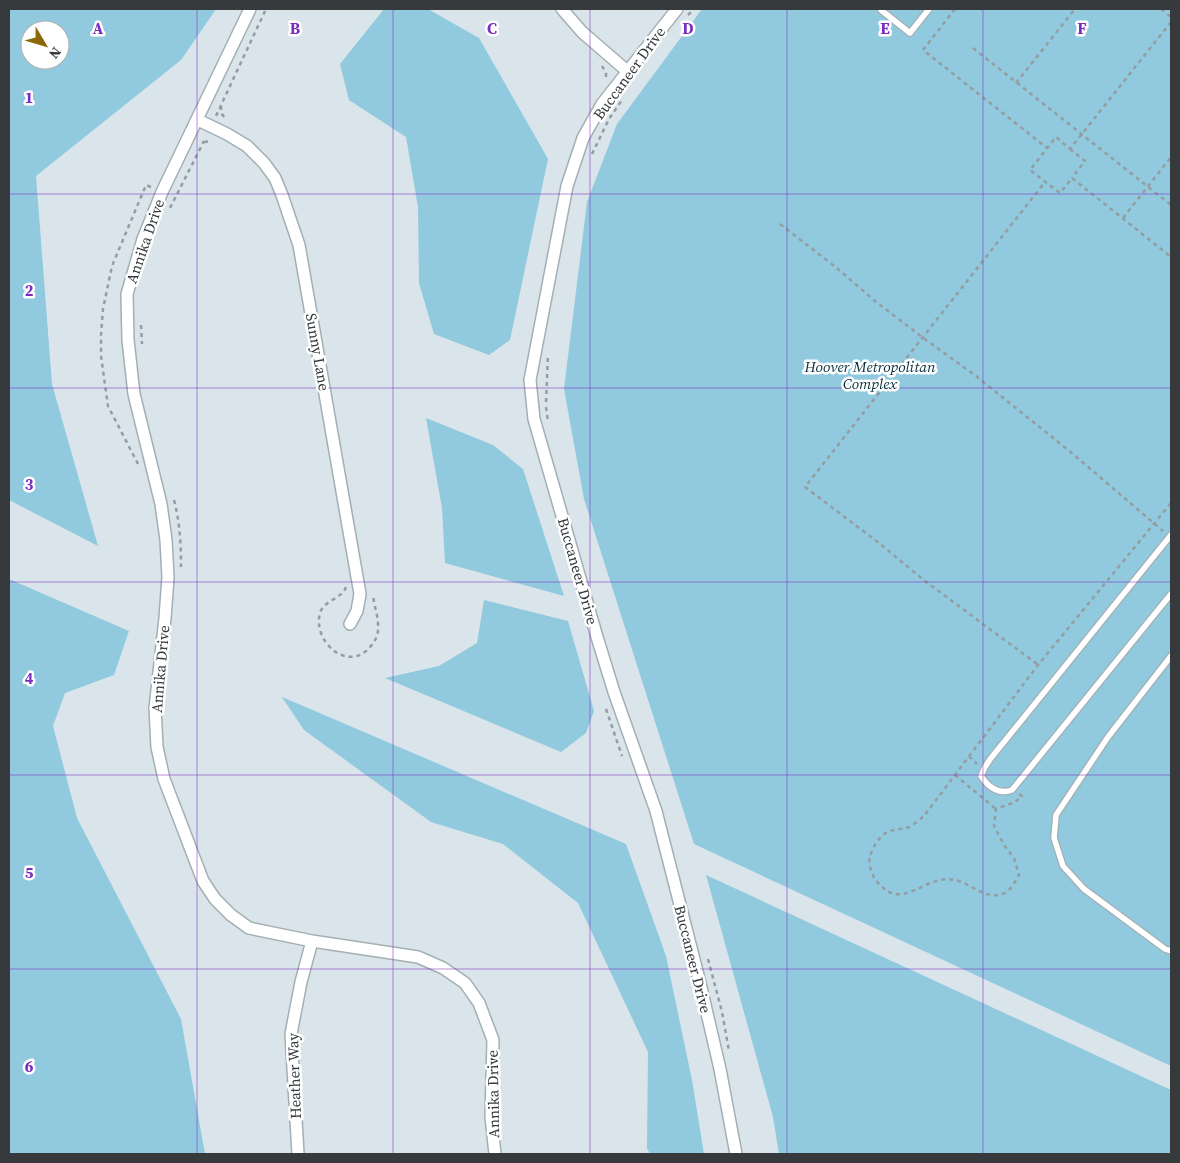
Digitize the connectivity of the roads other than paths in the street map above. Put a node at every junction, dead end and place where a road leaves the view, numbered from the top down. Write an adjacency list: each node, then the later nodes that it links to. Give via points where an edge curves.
1 (250, 9): 7 (street, Annika Drive)
2 (562, 9): 6 (street, via 582,32)
3 (677, 9): 6 (street, Buccaneer Drive)
4 (882, 9): 5 (lane, via 910,33)
5 (929, 9)
6 (627, 71): 16 (street, Buccaneer Drive, via 602,104 583,138 567,186 530,380 534,419 614,692 656,811 720,1069)
7 (198, 120): 10 (street, Sunny Lane, via 247,146 264,163 275,178 299,244 360,594); 12 (street, Annika Drive, via 162,192 143,239 127,294 134,394 161,504 166,540 168,577 155,708 157,747 164,779 203,881 215,900 250,928)
8 (1170, 536): 9 (lane, via 991,758 981,776 986,783 1005,793 1012,790)
9 (1171, 594)
10 (350, 624)
11 (1171, 656): 13 (lane, via 1108,737 1056,815 1054,838 1062,866 1084,889)
12 (312, 940): 14 (street, Heather Way, via 291,1034); 15 (street, Annika Drive, via 418,957 444,968 465,983 479,1003 493,1040 491,1117)
13 (1171, 951)
14 (298, 1154)
15 (496, 1154)
16 (736, 1154)

